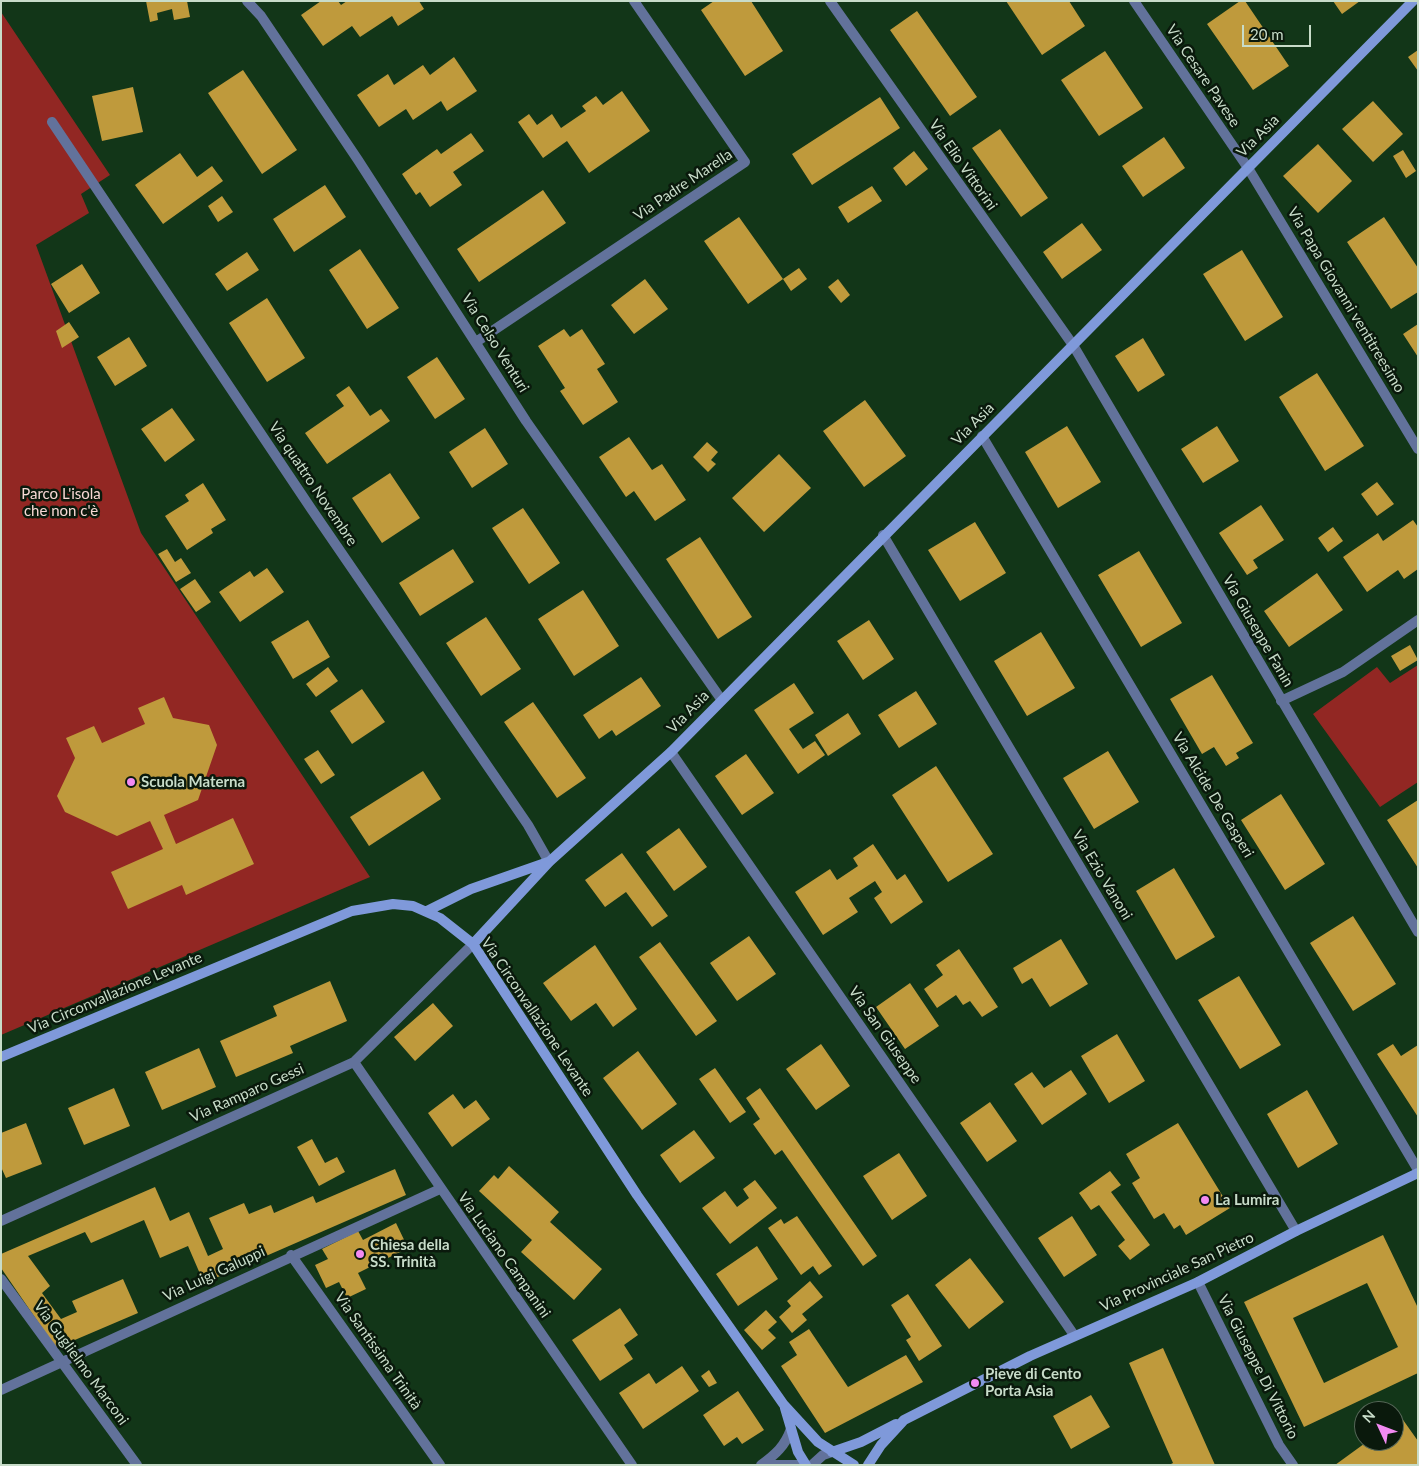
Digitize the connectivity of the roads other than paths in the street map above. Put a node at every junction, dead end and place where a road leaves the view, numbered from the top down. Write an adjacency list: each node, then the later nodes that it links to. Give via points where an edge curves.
1 (247, 1): 8 (street, Via Celso Venturi, via 262,16)
2 (634, 1): 8 (street, Via Padre Marella, via 746,162)
3 (830, 1): 9 (street, Via Elio Vittorini)
4 (1134, 1): 7 (street, Via Cesare Pavese)
5 (1413, 1): 7 (main road, Via Asia)
6 (52, 122): 17 (street, Via quattro Novembre, via 522,817)
7 (1248, 168): 9 (main road, Via Asia); 11 (street, Via Papa Giovanni ventitreesimo)
8 (476, 342): 14 (street, Via Celso Venturi, via 526,421)
9 (1073, 345): 10 (main road, Via Asia); 15 (street, Via Giuseppe Fanin)
10 (982, 436): 12 (main road, Via Asia); 23 (street, Via Alcide De Gasperi)
11 (1418, 449)
12 (883, 535): 14 (main road, Via Asia); 26 (street, Via Ezio Vanoni)
13 (1418, 620): 15 (street, via 1343,672)
14 (722, 699): 16 (main road, Via Asia)
15 (1282, 701): 19 (street, Via Giuseppe Fanin)
16 (670, 752): 17 (main road, Via Asia); 30 (street, Via San Giuseppe)
17 (549, 862): 18 (main road, Via Asia, via 471,889); 20 (main road, Via Asia)
18 (427, 911): 20 (main road, Via Circonvallazione Levante); 21 (main road, Via Circonvallazione Levante, via 393,904 352,911)
19 (1418, 932)
20 (473, 944): 22 (street, Via Ramparo Gessi); 33 (main road, Via Circonvallazione Levante, via 637,1195)
21 (1, 1057)
22 (354, 1062): 24 (street, Via Luciano Campanini); 25 (street, Via Ramparo Gessi)
23 (1418, 1171): 26 (main road, Via Provinciale San Pietro)
24 (440, 1189): 27 (street, Via Luigi Galuppi); 39 (street, Via Luciano Campanini)
25 (1, 1221)
26 (1296, 1231): 29 (main road, Via Provinciale San Pietro)
27 (291, 1255): 31 (street, Via Luigi Galuppi); 38 (street, Via Santissima Trinità)
28 (1, 1279): 31 (street, Via Guglielmo Marconi)
29 (1198, 1282): 30 (main road, Via Provinciale San Pietro); 47 (street, Via Giuseppe Di Vittorio, via 1279,1445)
30 (1074, 1335): 34 (main road, Via Provinciale San Pietro)
31 (61, 1361): 32 (street, Via Luigi Galuppi); 37 (street, Via Guglielmo Marconi)
32 (1, 1390)
33 (784, 1405): 35 (main road, Via Circonvallazione Levante); 36 (main road, Via Circonvallazione Levante, via 818,1442)
34 (904, 1420): 36 (main road, via 861,1442); 46 (main road)
35 (791, 1428): 40 (street, via 779,1452); 43 (main road, Via Circonvallazione Levante, via 798,1452)
36 (832, 1452): 44 (street); 45 (main road, Via Circonvallazione Levante)
37 (137, 1465)
38 (440, 1465)
39 (632, 1465)
40 (761, 1465)
41 (774, 1465): 42 (street)
42 (798, 1465)
43 (806, 1465)
44 (812, 1465)
45 (854, 1465)
46 (868, 1465)
47 (1293, 1465)

